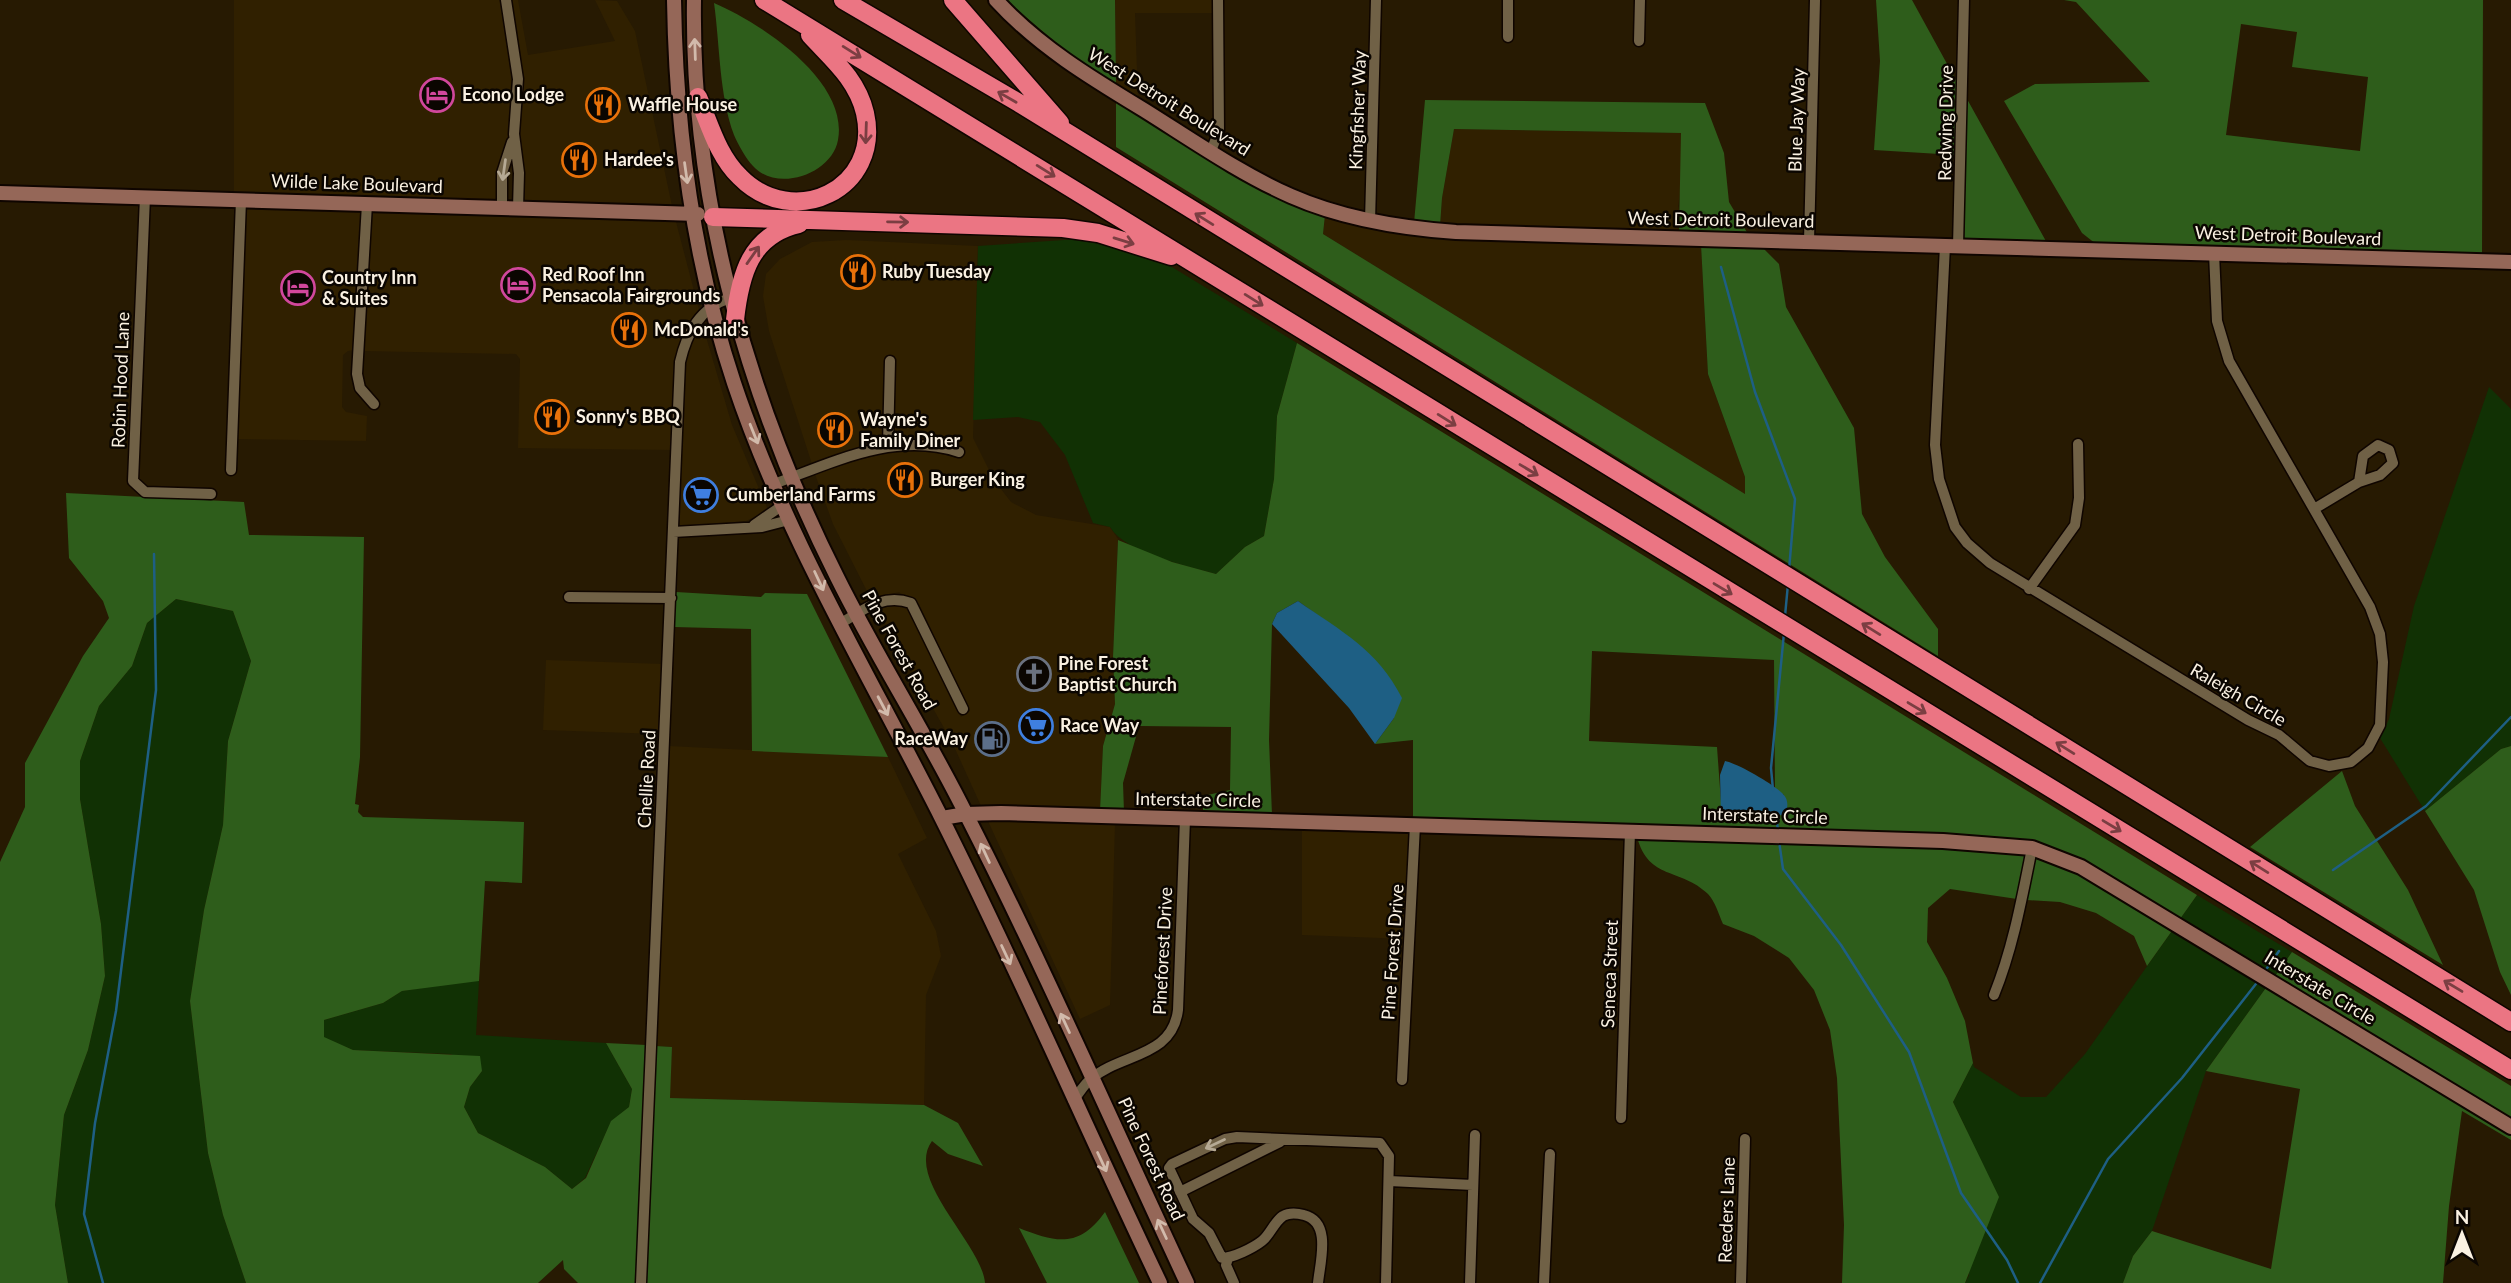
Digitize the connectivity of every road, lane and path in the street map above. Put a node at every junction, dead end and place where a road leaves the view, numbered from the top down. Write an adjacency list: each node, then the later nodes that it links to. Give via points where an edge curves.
1 (506, 0): 18 (street, via 518,72)
2 (674, 0): 27 (street, one-way to 27, via 677,85)
3 (694, 0): 17 (street, Pine Forest Road, one-way to 3)
4 (764, 0): 14 (highway)
5 (843, 0): 19 (highway, one-way to 5)
6 (953, 0): 19 (highway, via 1059,122)
7 (996, 0): 20 (street, West Detroit Boulevard, via 1075,67)
8 (1218, 0): 20 (street, via 1219,131)
9 (1376, 0): 30 (street, Kingfisher Way)
10 (1508, 0): 15 (street)
11 (1640, 0): 16 (street)
12 (1815, 0): 31 (street, Blue Jay Way)
13 (1964, 0): 32 (street, Redwing Drive)
14 (793, 17): 17 (highway, one-way to 17, via 842,67 865,111 863,153 841,186 825,196 799,202 760,193 738,176 722,154); 35 (highway, one-way to 35)
15 (1508, 37)
16 (1639, 41)
17 (698, 97): 28 (street, Pine Forest Road)
18 (514, 134): 25 (street, one-way to 25, via 502,173); 26 (street)
19 (1086, 146): 67 (highway, one-way to 19)
20 (1211, 152): 30 (street, West Detroit Boulevard, via 1293,197)
21 (0, 192): 22 (street, Wilde Lake Boulevard)
22 (145, 197): 23 (street, Wilde Lake Boulevard); 48 (street, Robin Hood Lane, via 133,481 145,492)
23 (241, 200): 24 (street, Wilde Lake Boulevard); 44 (street)
24 (367, 204): 25 (street, Wilde Lake Boulevard); 40 (street, via 357,374 360,388)
25 (502, 208): 26 (street, Wilde Lake Boulevard)
26 (518, 208): 27 (street, Wilde Lake Boulevard)
27 (691, 212): 28 (street, Wilde Lake Boulevard); 37 (street)
28 (713, 217): 29 (highway); 36 (street, Pine Forest Road)
29 (830, 221): 35 (highway, one-way to 35, via 1062,228 1098,233); 38 (highway, one-way to 29, via 744,270 763,242 786,227)
30 (1370, 221): 31 (street, West Detroit Boulevard, via 1463,233)
31 (1809, 241): 32 (street, West Detroit Boulevard)
32 (1952, 246): 33 (street, West Detroit Boulevard); 54 (street, Raleigh Circle, via 1935,445 1939,479 1955,527 1967,543)
33 (2214, 253): 34 (street, West Detroit Boulevard); 50 (street, Raleigh Circle, via 2214,302 2222,343)
34 (2511, 262)
35 (1196, 264): 68 (highway, one-way to 68)
36 (730, 298): 37 (street); 38 (street, Pine Forest Road)
37 (711, 304): 47 (street, one-way to 47, via 734,384); 53 (street, Chellie Road, via 688,336 680,362)
38 (735, 320): 45 (street, Pine Forest Road, via 754,384)
39 (890, 361): 42 (street)
40 (374, 404)
41 (2078, 444): 54 (street, via 2075,525)
42 (888, 445): 43 (street); 45 (street)
43 (959, 452)
44 (231, 470)
45 (792, 477): 47 (street); 57 (street, Pine Forest Road)
46 (2359, 482): 50 (street)
47 (774, 484): 49 (street)
48 (211, 494)
49 (783, 505): 51 (street); 52 (street)
50 (2314, 509): 54 (street, Raleigh Circle, via 2376,620 2383,662 2382,713 2375,737 2359,757 2340,766 2310,761 2279,735)
51 (789, 520): 52 (street); 58 (street, one-way to 58)
52 (746, 527): 53 (street)
53 (673, 532): 56 (street, Chellie Road)
54 (2029, 589)
55 (569, 597): 56 (street)
56 (670, 598): 82 (street, Chellie Road)
57 (856, 614): 58 (street); 59 (street, via 888,599 911,603); 60 (street, Pine Forest Road)
58 (840, 624): 61 (street, one-way to 61)
59 (963, 709)
60 (967, 814): 61 (street, Interstate Circle); 62 (street, Interstate Circle); 69 (street, Pine Forest Road, one-way to 60)
61 (942, 818): 71 (street, one-way to 71)
62 (1185, 820): 63 (street, Interstate Circle); 69 (street, Pineforest Drive, via 1178,1010 1173,1028 1156,1047)
63 (1415, 825): 64 (street, Interstate Circle); 70 (street, Pine Forest Drive)
64 (1630, 831): 65 (street, Interstate Circle); 72 (street, Seneca Street)
65 (2032, 848): 66 (street, via 2010,952); 73 (street, Interstate Circle, via 2081,867)
66 (1994, 995)
67 (2511, 1021)
68 (2511, 1070)
69 (1091, 1078): 71 (street); 84 (street, Pine Forest Road, one-way to 69)
70 (1402, 1080)
71 (1073, 1100): 83 (street, one-way to 83)
72 (1621, 1118)
73 (2511, 1127)
74 (1475, 1135): 79 (street)
75 (1745, 1139): 90 (street, Reeders Lane)
76 (1282, 1141): 78 (street, via 1380,1143 1389,1156); 80 (street); 80 (street, one-way to 80, via 1225,1139 1172,1164 1169,1168)
77 (1550, 1154): 89 (street)
78 (1389, 1181): 79 (street); 87 (street)
79 (1473, 1185): 88 (street)
80 (1180, 1192): 81 (street, via 1193,1219 1209,1233 1222,1258)
81 (1228, 1258): 85 (street, via 1226,1265); 86 (street, via 1263,1241 1282,1216 1296,1212 1310,1216 1320,1227)
82 (642, 1283)
83 (1160, 1283)
84 (1187, 1283)
85 (1234, 1283)
86 (1318, 1283)
87 (1386, 1283)
88 (1470, 1283)
89 (1544, 1283)
90 (1741, 1283)

